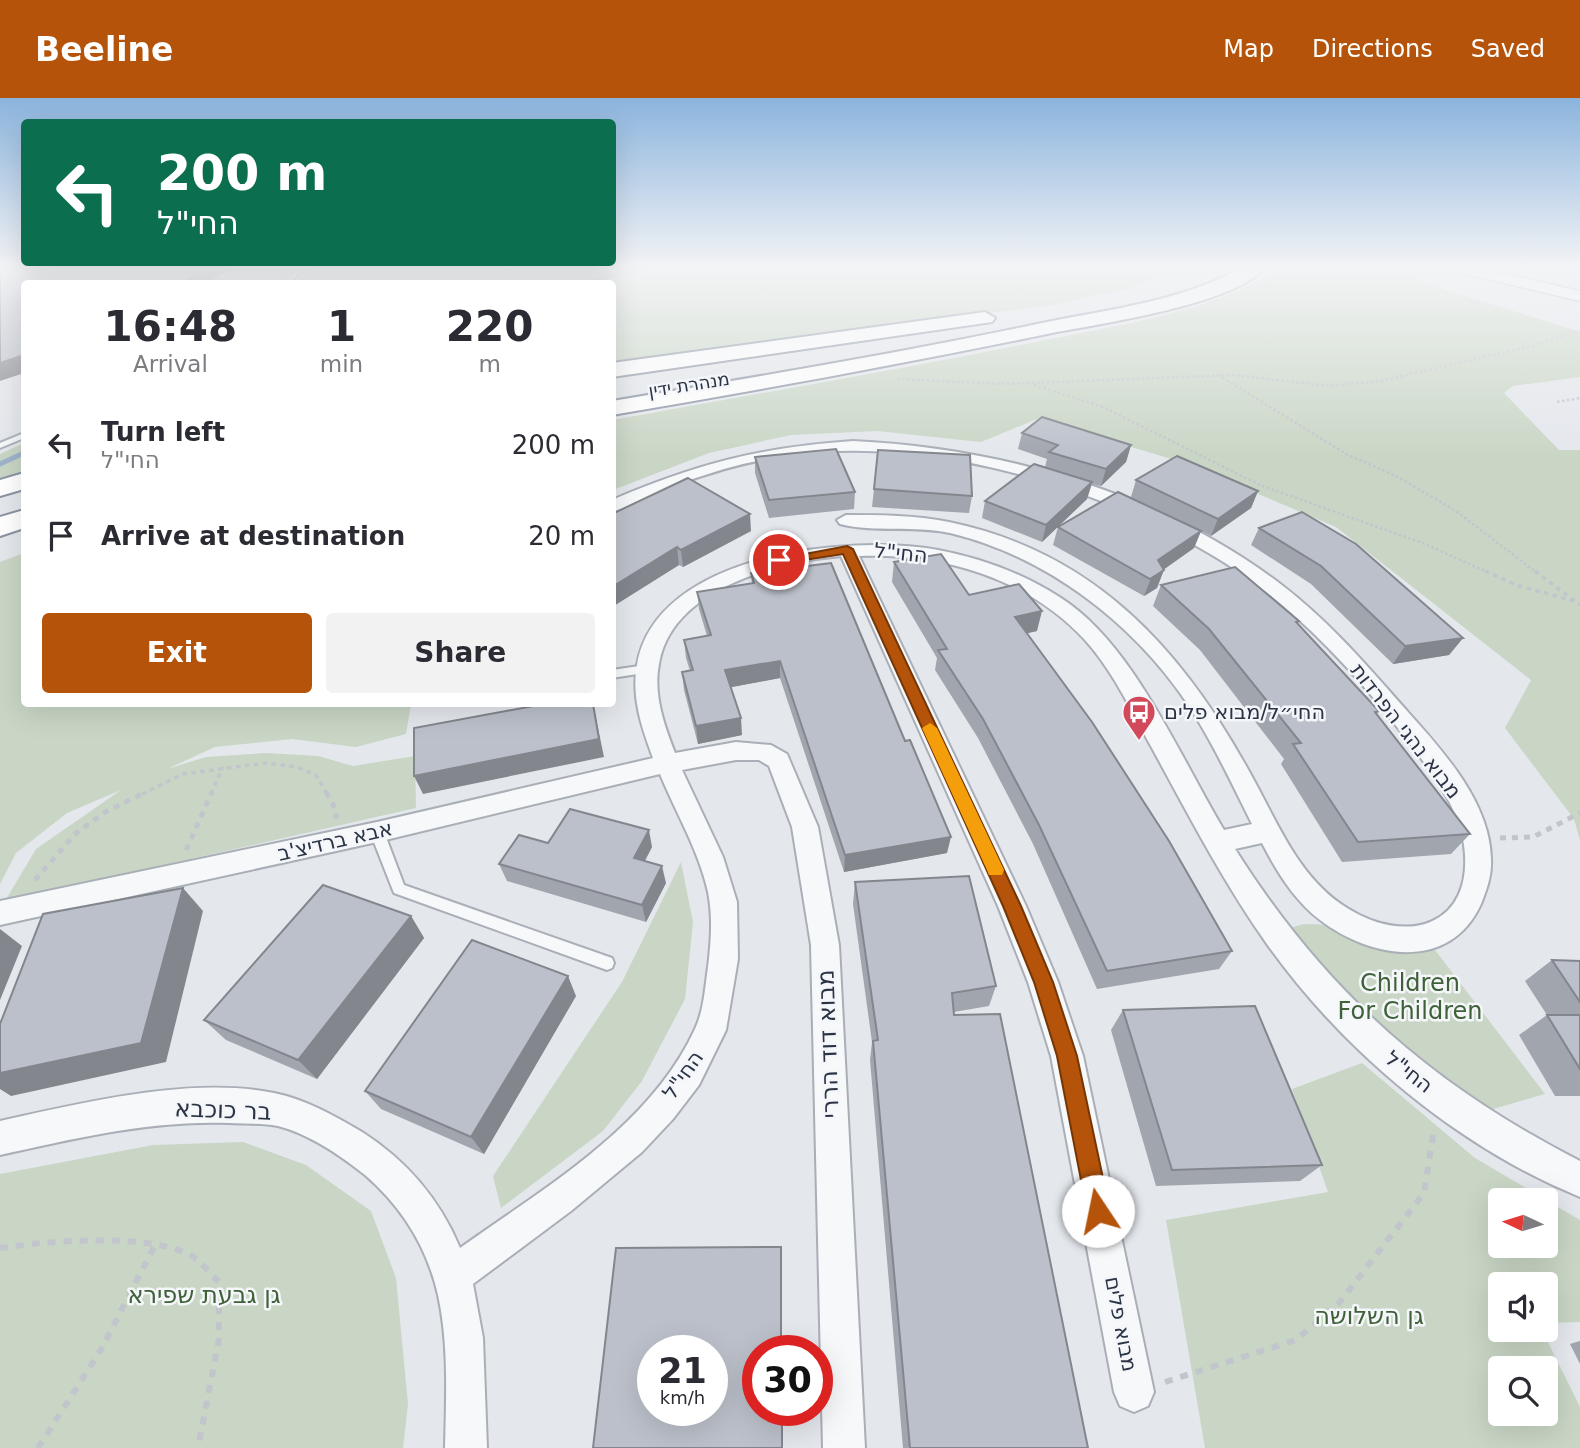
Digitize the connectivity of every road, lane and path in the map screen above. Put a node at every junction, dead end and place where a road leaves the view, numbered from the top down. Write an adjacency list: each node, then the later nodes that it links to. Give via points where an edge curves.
1 (896, 331): 6 (highway)
2 (951, 331): 9 (highway, מנהרת ידין)
3 (1030, 331): 11 (highway, מנהרת ידין)
4 (1036, 331): 14 (highway)
5 (1577, 331): 7 (path, via 1380,381 1329,386)
6 (616, 369)
7 (1218, 375): 10 (path); 28 (path, via 1348,455 1456,511)
8 (896, 379): 10 (path)
9 (616, 383)
10 (1031, 383): 28 (path, via 1103,407 1260,485 1425,544 1516,585)
11 (616, 396)
12 (1580, 398): 13 (path)
13 (1556, 402)
14 (616, 407)
15 (21, 436): 16 (lane)
16 (0, 446)
17 (21, 482): 18 (highway)
18 (0, 488)
19 (21, 504): 21 (highway)
20 (616, 505): 37 (street, מבוא נהגי הפרדות, via 713,465 776,452 846,446 932,450 994,461 1122,504 1232,559 1305,615 1381,696 1453,786)
21 (0, 511)
22 (21, 520): 24 (highway)
23 (846, 520): 35 (street, מבוא נהגי הפרדות, via 906,522 983,537 1063,575 1098,598 1131,623 1188,688)
24 (0, 527)
25 (21, 543): 27 (highway)
26 (847, 549): 30 (street, החי"ל, via 779,560 702,591 662,628); 39 (street, החי"ל, via 928,554 996,572 1074,617 1107,654); 49 (street, מבוא פלים, via 1044,982 1067,1056)
27 (0, 550)
28 (1574, 601): 29 (path)
29 (1580, 604)
30 (646, 669): 31 (lane); 32 (street, החי"ל, via 650,715)
31 (616, 673)
32 (669, 763): 36 (street, אבא ברדיצ'ב); 48 (street, החי"ל, via 720,883 725,945 707,1039 652,1117 608,1160); 53 (street, מבוא דוד הררי, via 763,751 778,760 805,827 825,945)
33 (223, 767): 38 (path, via 265,763 297,766 316,775 336,810); 40 (path); 41 (path, via 183,774 107,811 76,833)
34 (1580, 813): 37 (path, via 1533,837)
35 (1270, 831): 37 (street, מבוא נהגי הפרדות, via 1294,876 1326,911 1358,930 1388,940 1412,941 1446,933 1466,913 1480,861); 39 (street)
36 (377, 832): 38 (street, אבא ברדיצ'ב); 42 (lane, via 398,889)
37 (1475, 834)
38 (337, 841): 40 (street, אבא ברדיצ'ב)
39 (1218, 842): 43 (street, החי"ל, via 1296,959 1385,1055)
40 (174, 877): 41 (street, אבא ברדיצ'ב)
41 (11, 911)
42 (607, 963)
43 (1439, 1096): 45 (street, החי"ל, via 1495,1134); 49 (path, via 1424,1193 1339,1303 1296,1340)
44 (0, 1138): 48 (street, בר כוכבא, via 162,1107 277,1110 329,1131 378,1161 414,1198 435,1233)
45 (1580, 1180)
46 (155, 1245): 47 (path, via 33,1242); 50 (path, via 102,1349); 51 (path, via 189,1255 219,1282 219,1339)
47 (0, 1248)
48 (452, 1276): 52 (street, בר כוכבא, via 463,1336)
49 (1134, 1392)
50 (38, 1448)
51 (198, 1448)
52 (466, 1448)
53 (844, 1448)

